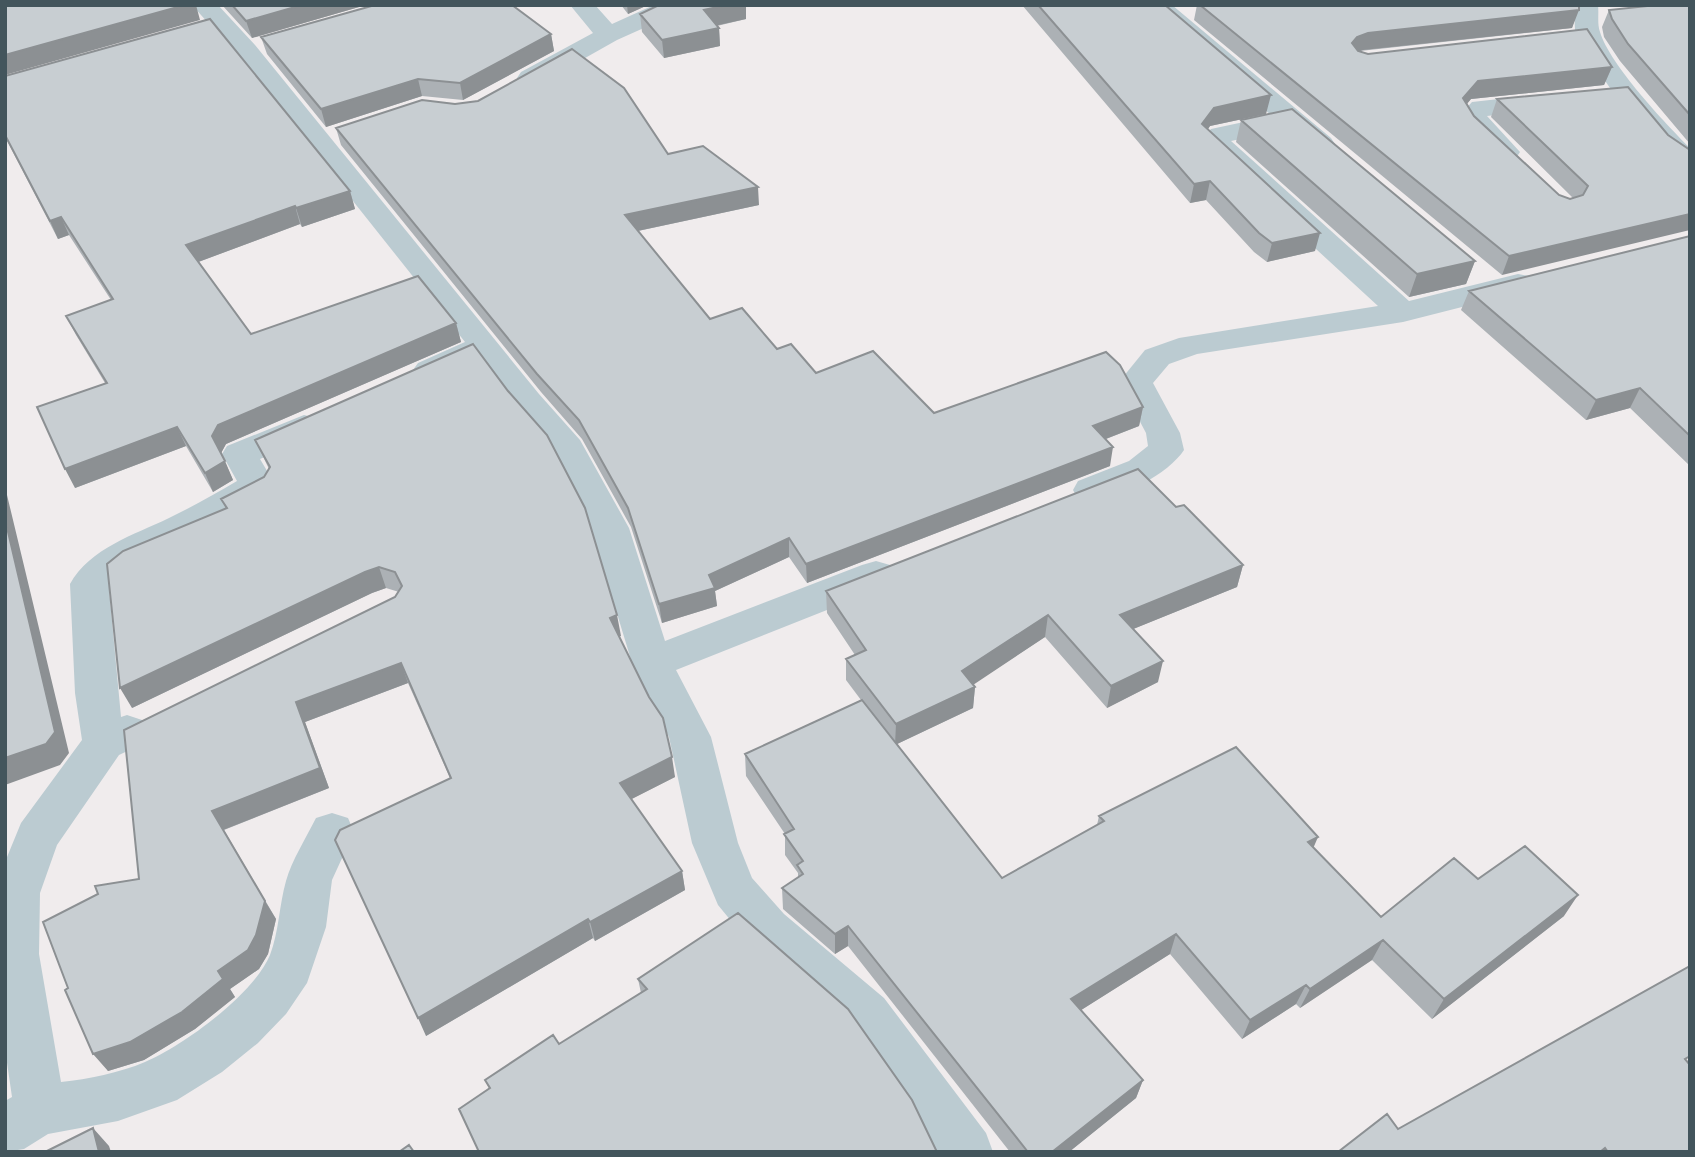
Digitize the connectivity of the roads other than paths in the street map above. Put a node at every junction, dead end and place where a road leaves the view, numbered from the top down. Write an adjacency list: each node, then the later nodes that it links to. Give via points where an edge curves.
1 (582, 5): 7 (street)
2 (666, 9): 7 (street)
3 (1174, 10): 13 (street)
4 (1611, 17): 6 (street)
5 (207, 20): 19 (street, via 259,46)
6 (1586, 20): 8 (street); 10 (street)
7 (608, 35): 9 (street)
8 (1562, 39)
9 (505, 91)
10 (1630, 93): 11 (street); 14 (street)
11 (1603, 96)
12 (1576, 99): 16 (street, via 1481,108 1472,116)
13 (1291, 119): 15 (street); 18 (street, via 1221,135 1214,141)
14 (1686, 155)
15 (1345, 164)
16 (1526, 171)
17 (1547, 276): 18 (street, via 1484,280)
18 (1403, 312): 22 (street, via 1191,345 1157,357 1136,382 1163,433 1166,450 1142,470)
19 (485, 346): 20 (street); 24 (street, via 568,448 610,528)
20 (399, 384)
21 (338, 411): 26 (street, via 240,454 258,486 133,548 89,584)
22 (1065, 500)
23 (910, 561): 24 (street)
24 (652, 663): 29 (street, via 690,737 715,843 734,891 767,929 867,1014)
25 (166, 713): 26 (street)
26 (104, 743): 28 (street, via 37,837 17,893)
27 (332, 832): 28 (street, via 309,880 290,967 269,998 240,1026 159,1082)
28 (22, 1120)
29 (967, 1152)

